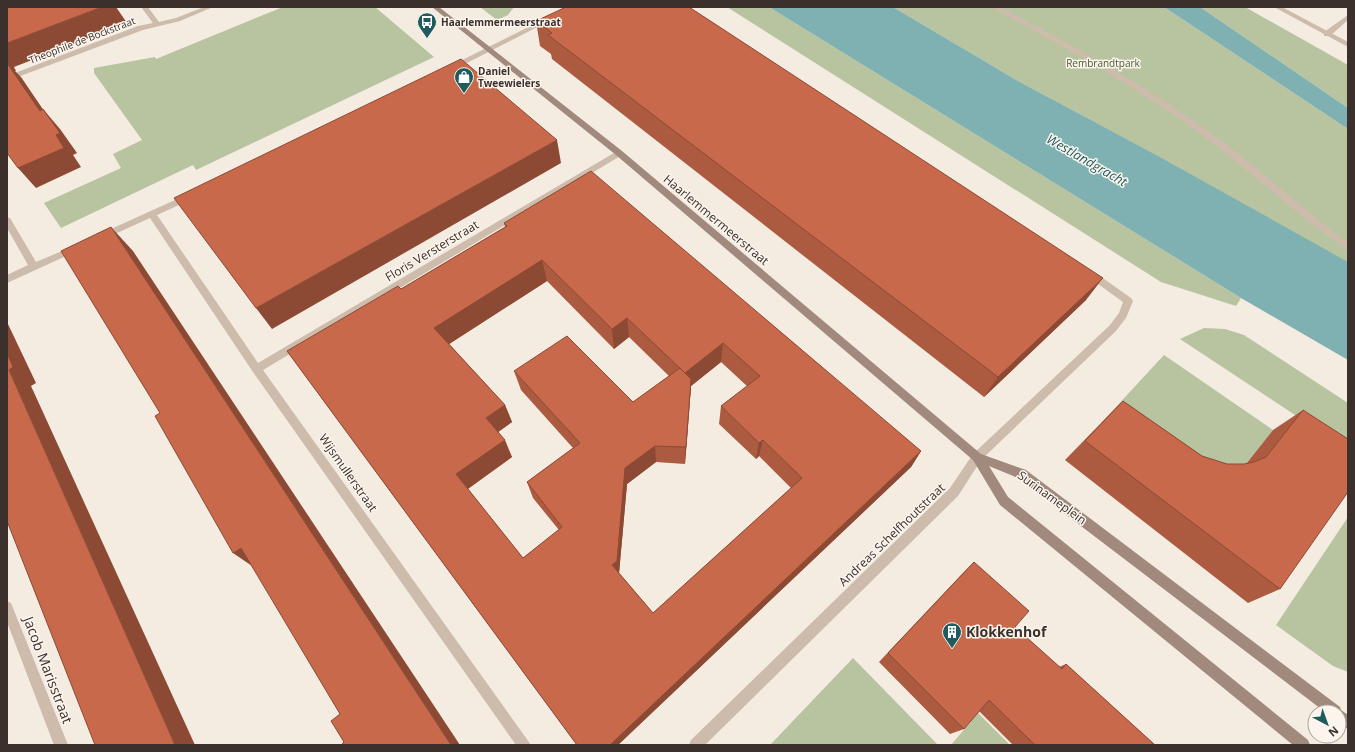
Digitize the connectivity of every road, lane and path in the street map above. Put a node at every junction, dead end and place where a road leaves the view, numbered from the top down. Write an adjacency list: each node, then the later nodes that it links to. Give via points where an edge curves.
1 (144, 7): 8 (street)
2 (210, 7): 8 (street, Theophile de Bockstraat)
3 (434, 7): 11 (main road, Haarlemmermeerstraat)
4 (574, 7): 11 (street)
5 (995, 7): 20 (street, via 1124,78 1160,101 1207,135)
6 (1277, 7): 9 (street)
7 (1348, 17): 9 (street)
8 (158, 25): 13 (street, Theophile de Bockstraat, via 141,28)
9 (1327, 34): 10 (street)
10 (1348, 45)
11 (488, 49): 12 (street); 14 (main road, Haarlemmermeerstraat)
12 (446, 70)
13 (7, 79)
14 (619, 153): 24 (street, Floris Versterstraat); 25 (main road, Haarlemmermeerstraat)
15 (194, 194): 16 (street)
16 (152, 215): 18 (street); 24 (street, Wijsmullerstraat)
17 (7, 220): 21 (street)
18 (96, 239)
19 (82, 245): 21 (street)
20 (1348, 248)
21 (34, 267): 23 (street)
22 (1086, 270): 25 (street, Andreas Schelfhoutstraat, via 1128,301 1123,315 1113,328)
23 (7, 279)
24 (257, 369): 29 (street, Wijsmullerstraat)
25 (977, 457): 27 (main road, Surinameplein, via 1022,474); 30 (street, Andreas Schelfhoutstraat, via 954,492); 31 (main road, via 1004,501)
26 (7, 607): 28 (street, Jacob Marisstraat)
27 (1324, 704)
28 (61, 745)
29 (524, 745)
30 (696, 745)
31 (1303, 745)

